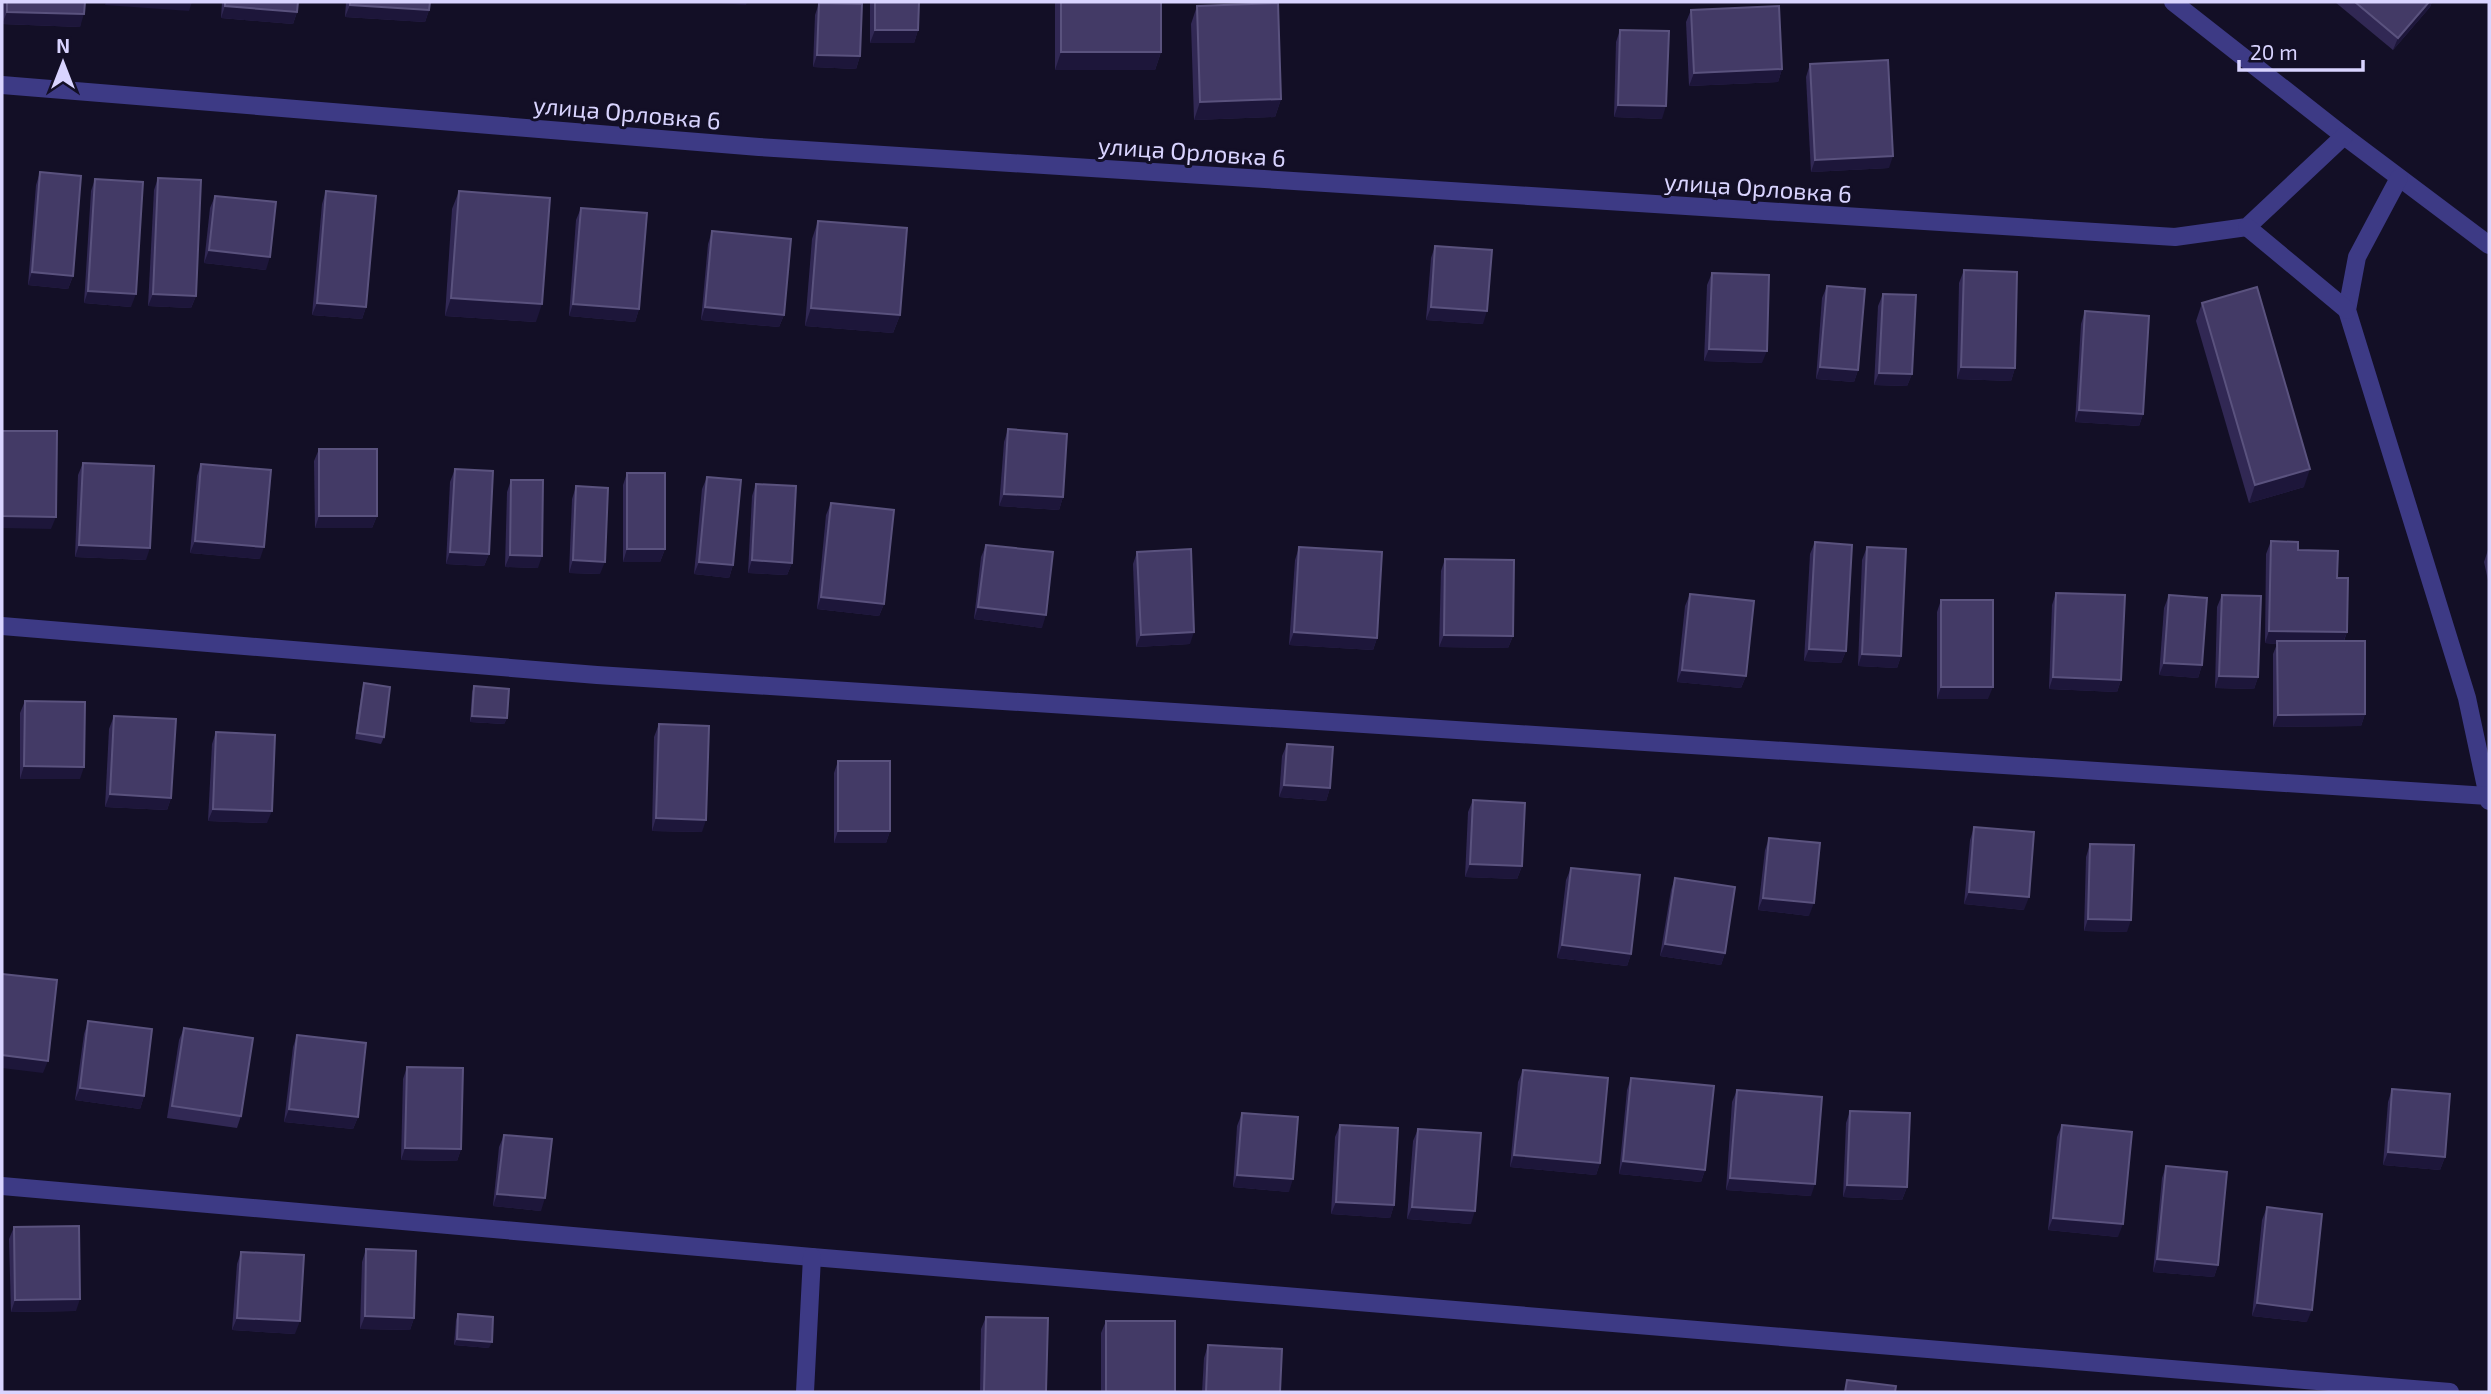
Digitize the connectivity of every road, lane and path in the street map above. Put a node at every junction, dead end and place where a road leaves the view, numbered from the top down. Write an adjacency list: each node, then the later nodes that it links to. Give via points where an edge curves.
1 (2173, 2): 3 (street)
2 (2, 85): 5 (street, улица Орловка 6, via 759,148 1778,213 2175,237)
3 (2344, 136): 4 (street); 5 (street)
4 (2399, 178): 6 (street); 7 (street, via 2357,257)
5 (2247, 227): 7 (street)
6 (2489, 245)
7 (2347, 310): 9 (street, via 2467,698)
8 (2, 626): 9 (street, via 597,675)
9 (2488, 799)
10 (2, 1186): 11 (street)
11 (812, 1257): 12 (street); 13 (street)
12 (805, 1392)
13 (2450, 1392)

